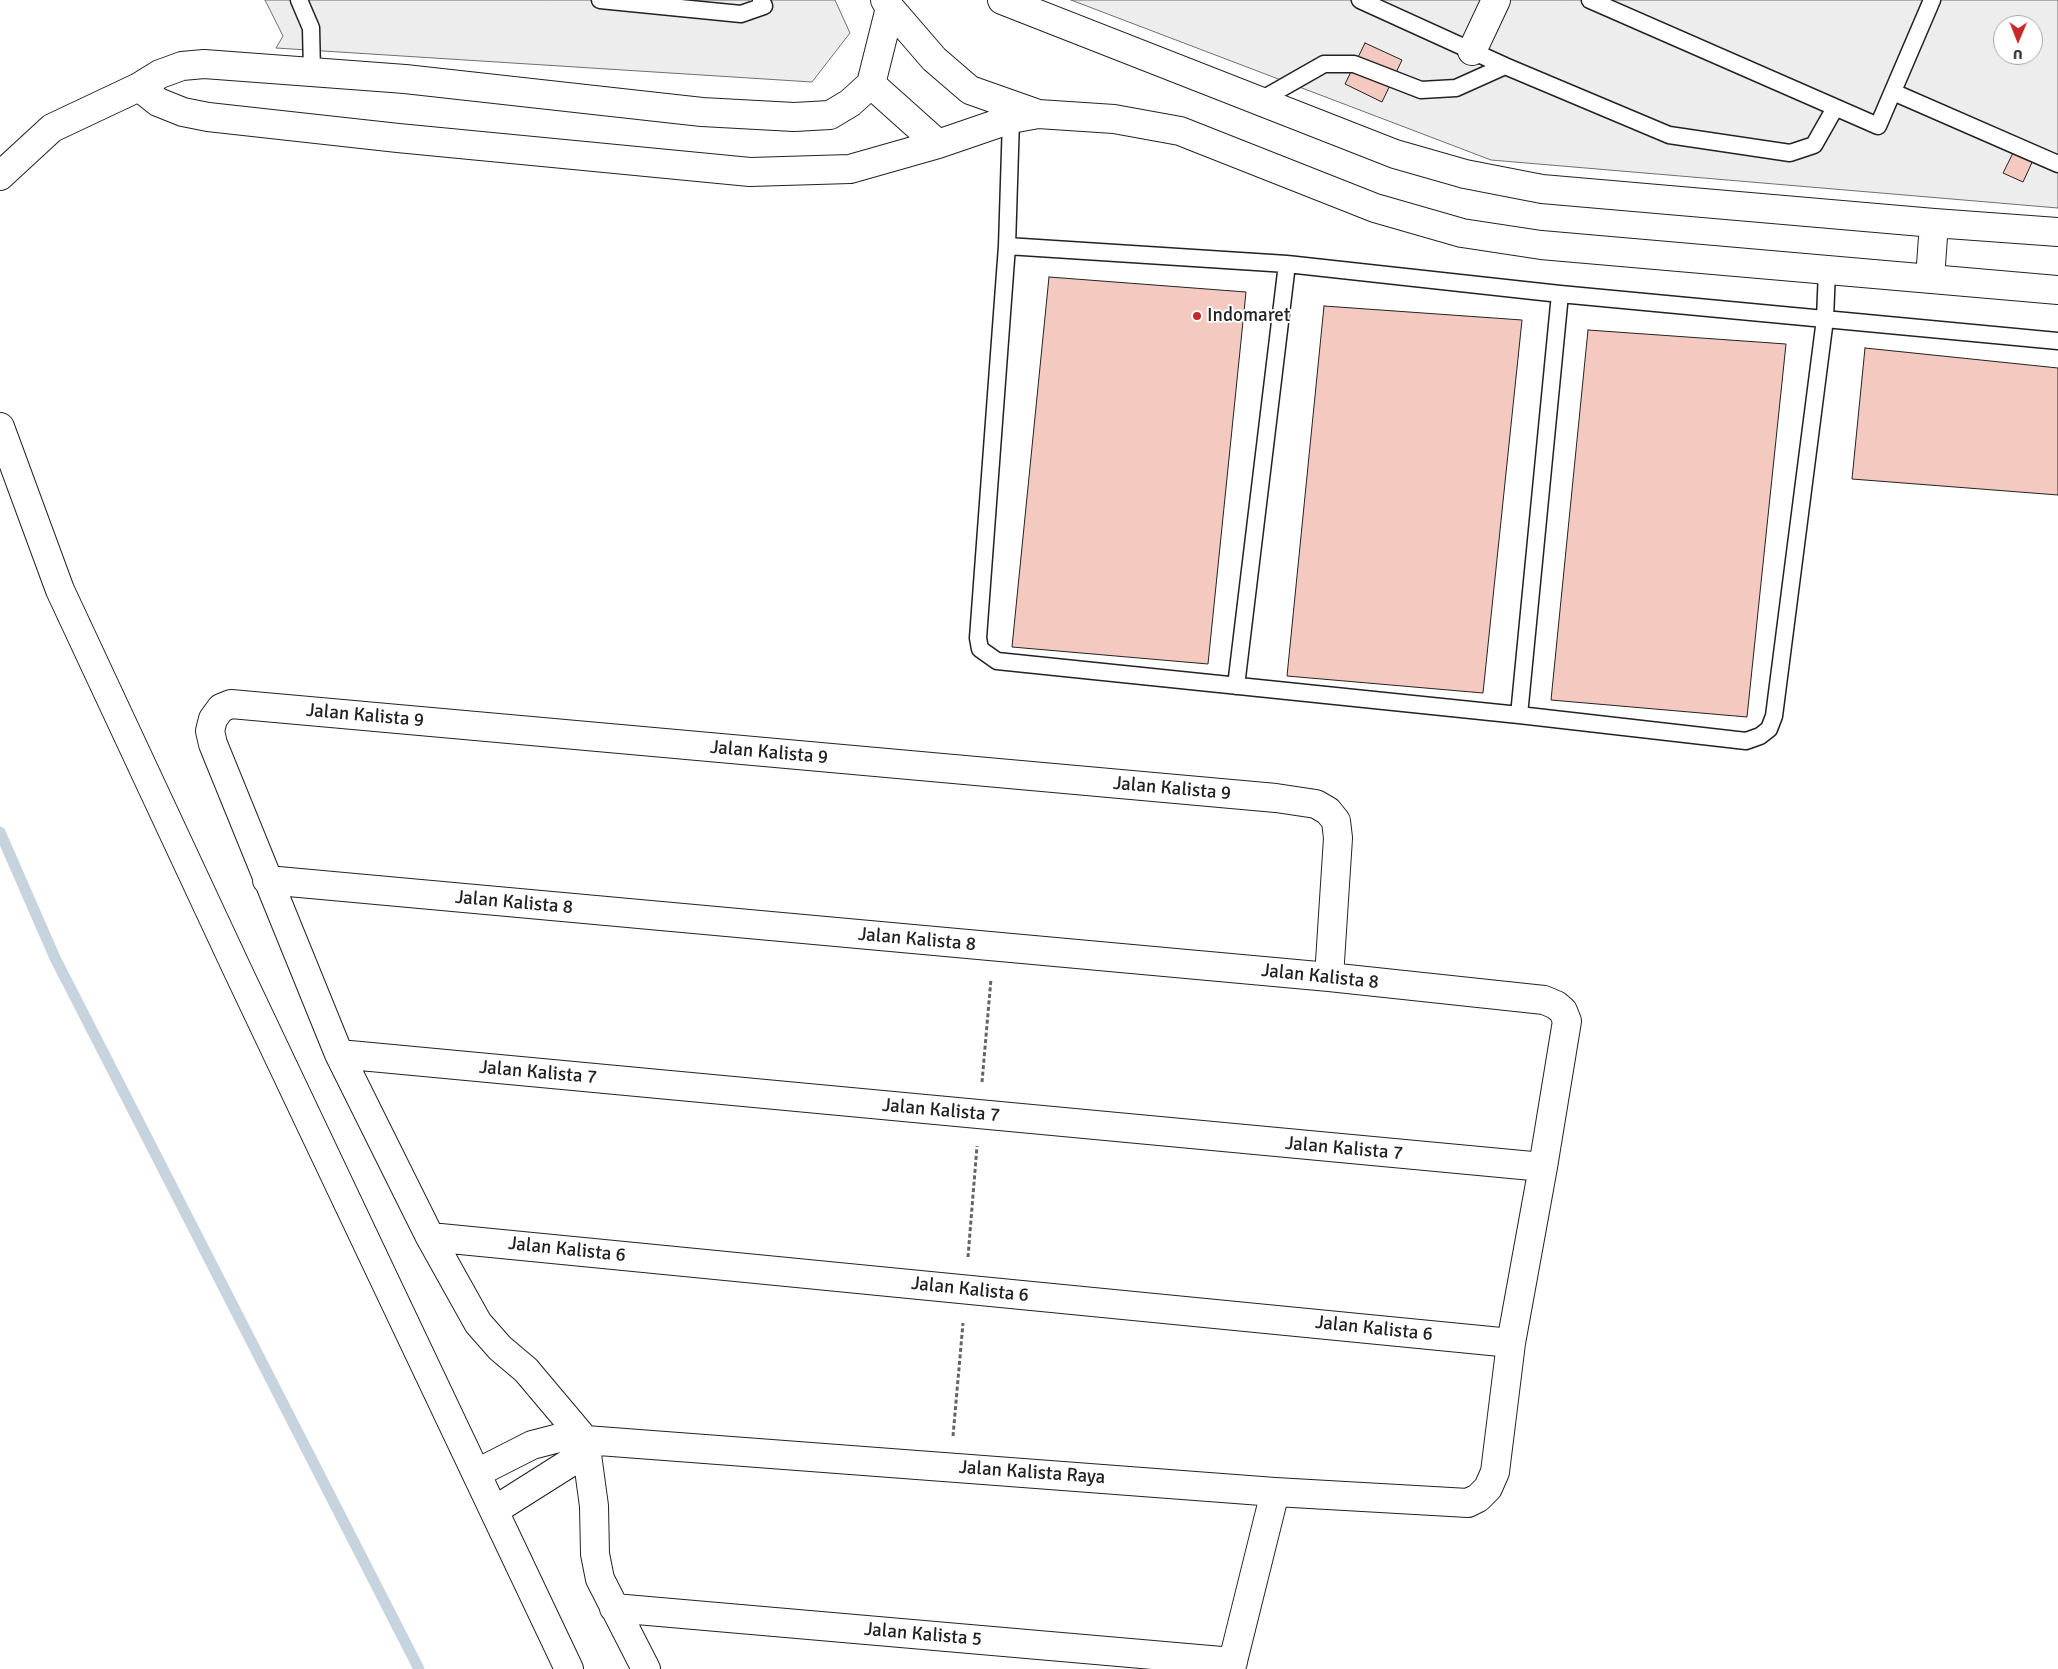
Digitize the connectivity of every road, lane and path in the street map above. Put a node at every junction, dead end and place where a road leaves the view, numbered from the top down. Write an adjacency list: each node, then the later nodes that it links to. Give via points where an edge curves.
1 (299, 0): 12 (lane, via 311,28)
2 (600, 0): 3 (lane, via 741,14 764,6)
3 (762, 0)
4 (1002, 0): 16 (street)
5 (1360, 0): 10 (lane)
6 (1496, 0): 10 (street)
7 (1590, 0): 17 (lane)
8 (1932, 0): 15 (lane)
9 (888, 4): 13 (street); 18 (street, via 934,59 970,90)
10 (1472, 51): 11 (lane)
11 (1505, 66): 16 (lane, via 1456,88 1421,90 1354,64 1324,64); 17 (lane, via 1669,135 1790,153 1814,145)
12 (312, 72): 13 (street, via 702,112 794,117 830,115); 14 (street, via 204,64 182,66)
13 (871, 84): 20 (street)
14 (139, 87): 20 (street, via 158,102 208,117 750,172 850,169); 22 (street, via 52,128)
15 (1893, 92): 17 (lane, via 1878,126); 21 (lane)
16 (1259, 101): 23 (street, via 1395,154 1465,174 1542,189)
17 (1835, 108)
18 (1038, 114): 19 (street); 27 (street, via 1114,119 1180,131 1375,208 1462,233 1541,245)
19 (1011, 119): 20 (street); 25 (lane)
20 (938, 144)
21 (2058, 164)
22 (0, 176)
23 (1934, 224): 24 (street); 28 (street)
24 (2058, 232)
25 (1007, 246): 26 (lane); 34 (lane, via 978,638 980,649 998,661 1008,663)
26 (1286, 264): 30 (lane); 34 (lane)
27 (1827, 270): 28 (street); 31 (lane)
28 (1930, 279): 29 (street)
29 (2058, 290)
30 (1560, 294): 31 (lane); 35 (lane)
31 (1825, 319): 32 (lane); 35 (lane, via 1774,716 1769,729 1746,741)
32 (2058, 341)
33 (0, 426): 47 (street, via 60,590)
34 (1236, 686): 35 (lane)
35 (1519, 715)
36 (267, 880): 37 (street, Jalan Kalista 8); 38 (street, Jalan Kalista 9, via 210,731 221,708 231,704 1316,804 1336,821 1338,838); 39 (street)
37 (994, 947): 38 (street, Jalan Kalista 8); 40 (path)
38 (1329, 977): 41 (street, Jalan Kalista 8, via 1544,1000 1563,1011 1567,1030)
39 (339, 1054): 40 (street, Jalan Kalista 7); 42 (street)
40 (980, 1115): 41 (street, Jalan Kalista 7); 43 (path)
41 (1543, 1167): 44 (street)
42 (430, 1237): 43 (street, Jalan Kalista 6); 45 (street, via 478,1323 526,1370)
43 (966, 1290): 44 (street, Jalan Kalista 6); 46 (path)
44 (1510, 1343): 48 (street, Jalan Kalista Raya, via 1495,1472 1488,1488 1478,1498 1468,1503 1455,1503)
45 (585, 1440): 46 (street, Jalan Kalista Raya); 47 (street, Jalan Kalista Raya, via 559,1438 532,1445); 49 (street, via 571,1462); 50 (street, via 594,1506 595,1554 600,1579)
46 (951, 1467): 48 (street, Jalan Kalista Raya)
47 (477, 1473): 49 (street)
48 (1275, 1492): 51 (street)
49 (495, 1510): 52 (street)
50 (614, 1608): 51 (street, Jalan Kalista 5); 53 (street)
51 (1232, 1666)
52 (570, 1669)
53 (646, 1669)

